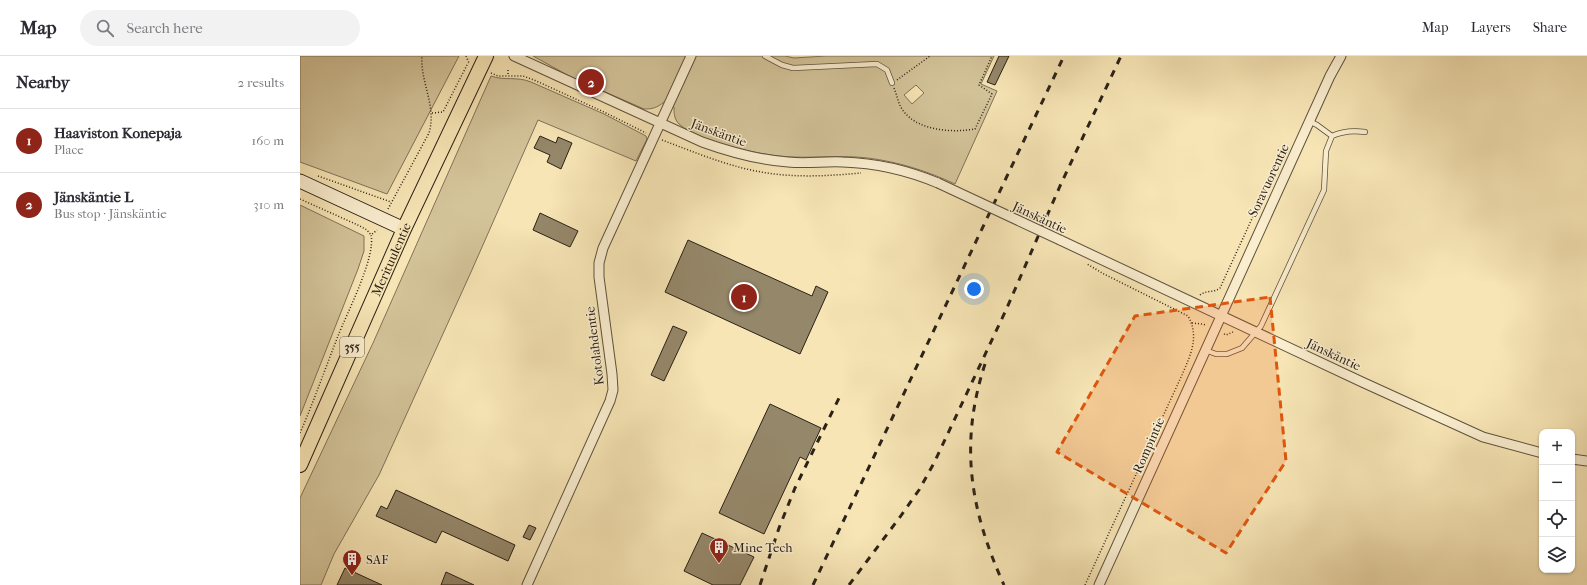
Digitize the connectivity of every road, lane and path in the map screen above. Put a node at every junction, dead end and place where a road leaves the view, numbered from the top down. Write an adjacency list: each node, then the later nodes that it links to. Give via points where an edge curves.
1 (422, 56): 13 (path)
2 (466, 56): 13 (path, via 468,63 443,112)
3 (486, 56): 24 (main road, Merituulentie / 355)
4 (514, 56): 15 (street, Jänskäntie)
5 (691, 56): 15 (street, Kotolahdentie)
6 (765, 56): 12 (lane, via 793,68 878,64 887,70)
7 (930, 56): 12 (path)
8 (992, 56): 12 (path, via 979,85 992,94 975,129 962,131 934,128 918,123 902,108)
9 (1341, 56): 14 (street, Soravuorentie)
10 (508, 70): 11 (path)
11 (508, 76)
12 (892, 83)
13 (432, 112): 22 (path, via 429,133)
14 (1309, 121): 17 (lane); 18 (street, Soravuorentie)
15 (661, 123): 28 (street, Jänskäntie, bridge, via 720,148 763,159 814,164 867,163 903,170 938,183); 40 (street, Kotolahdentie, via 603,248 599,263 612,374 613,390 610,401)
16 (1365, 132): 17 (lane, via 1343,132)
17 (1332, 136): 33 (lane, via 1326,151 1324,190)
18 (1291, 162): 28 (path, via 1274,171 1220,288 1201,294); 29 (street, Soravuorentie)
19 (314, 175): 22 (path)
20 (300, 181): 24 (street)
21 (300, 199): 26 (path, via 360,226)
22 (391, 202): 23 (path)
23 (389, 206)
24 (404, 230): 39 (main road, Merituulentie / 355)
25 (376, 231): 26 (path)
26 (371, 235): 35 (path, via 371,250 362,278)
27 (1082, 261): 30 (path, via 1182,312)
28 (1194, 304): 29 (street, Jänskäntie)
29 (1221, 316): 31 (street, Jänskäntie); 32 (street, Rompintie)
30 (1192, 323): 32 (path); 41 (path, via 1192,351)
31 (1237, 324): 32 (path, via 1233,333 1226,335); 33 (street, Jänskäntie)
32 (1215, 330): 34 (street, Rompintie)
33 (1256, 332): 34 (lane, via 1242,348 1227,354 1216,354); 36 (street, Jänskäntie, via 1483,437)
34 (1206, 350): 42 (street, Rompintie)
35 (300, 433)
36 (1539, 452)
37 (1575, 459): 38 (street)
38 (1587, 461)
39 (300, 465)
40 (527, 585)
41 (1085, 585)
42 (1099, 585)

